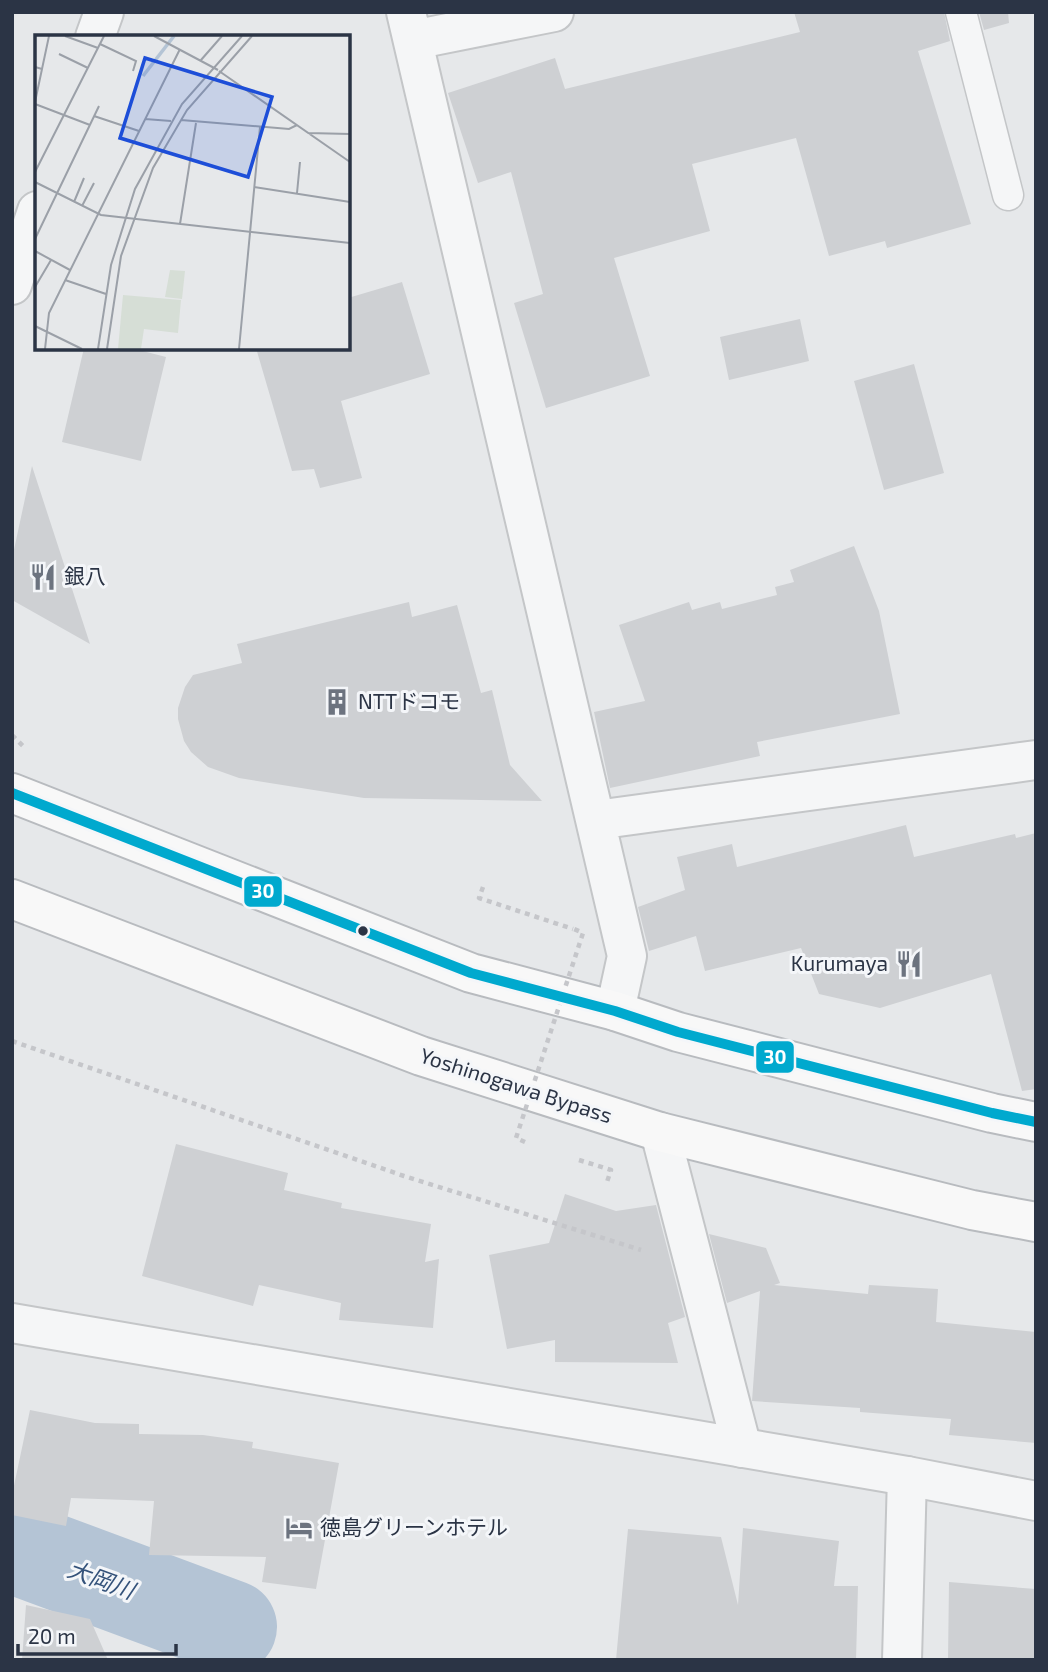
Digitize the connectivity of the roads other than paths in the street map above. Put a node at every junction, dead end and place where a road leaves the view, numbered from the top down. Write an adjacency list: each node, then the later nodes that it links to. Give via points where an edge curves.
1 (104, 12): 5 (street)
2 (554, 12): 4 (street)
3 (961, 12): 6 (lane)
4 (410, 26): 11 (street)
5 (96, 35)
6 (1008, 195)
7 (35, 217): 8 (street)
8 (13, 282)
9 (1036, 761): 11 (street)
10 (12, 793): 13 (highway, via 471,973)
11 (596, 820): 13 (street, via 627,956)
12 (12, 899): 15 (highway, Yoshinogawa Bypass, via 421,1056)
13 (615, 1012): 14 (highway)
14 (1036, 1122)
15 (660, 1132): 16 (highway, Yoshinogawa Bypass); 18 (street)
16 (1036, 1222)
17 (12, 1323): 18 (street)
18 (741, 1448): 19 (street)
19 (907, 1476): 20 (street); 21 (street)
20 (1036, 1501)
21 (902, 1660)

